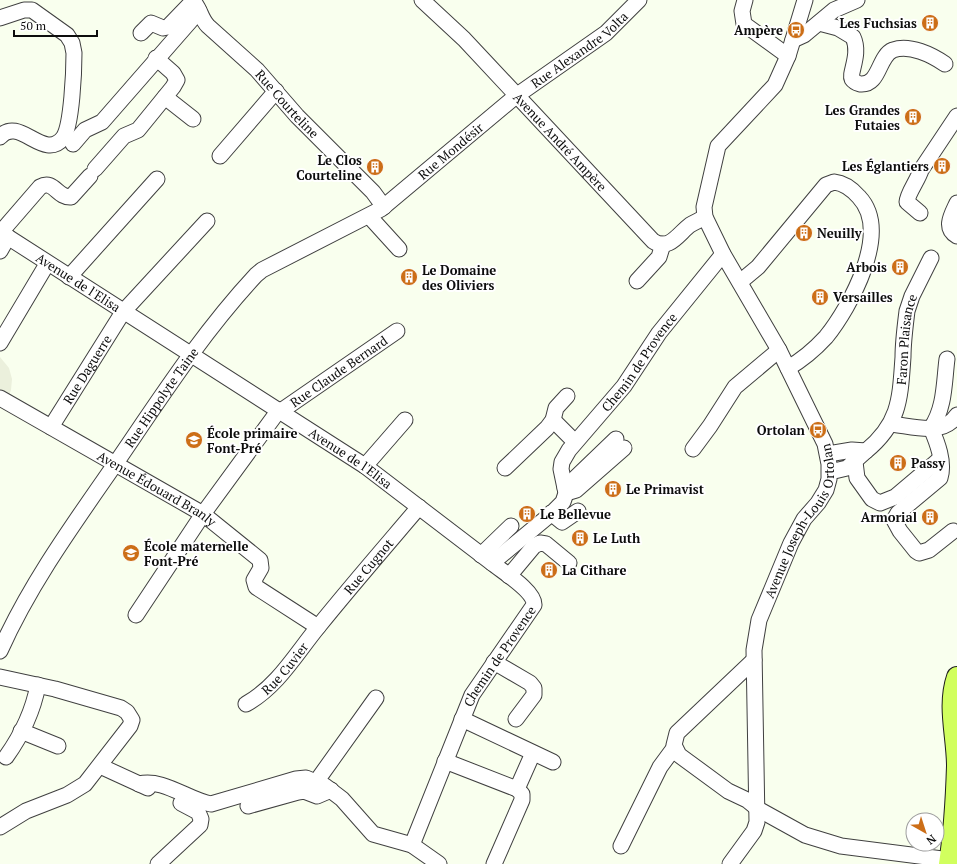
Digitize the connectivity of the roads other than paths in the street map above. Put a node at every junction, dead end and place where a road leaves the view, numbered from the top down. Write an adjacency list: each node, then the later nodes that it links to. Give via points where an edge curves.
1 (422, 0): 15 (street, Avenue André Ampère, via 464,39)
2 (639, 0): 15 (street, Rue Alexandre Volta, via 597,40)
3 (805, 0): 10 (street, Avenue Joseph-Louis Ortolan)
4 (856, 0): 8 (street, via 834,10)
5 (743, 1): 11 (street, via 744,24)
6 (195, 4): 9 (street, via 168,27 163,28 151,23); 12 (street); 14 (street, Rue Courteline, via 208,26)
7 (0, 18): 20 (street, via 32,10 67,35 74,53 69,123 63,137 54,143 43,144 15,131)
8 (819, 23): 10 (street, via 800,38); 13 (street, via 843,30 853,37 856,52 851,76 858,83 873,79 885,57 892,50 923,52)
9 (141, 33)
10 (793, 40): 11 (street, Avenue Joseph-Louis Ortolan)
11 (788, 56): 29 (street, Avenue Joseph-Louis Ortolan, via 775,85 718,146 704,203)
12 (156, 58): 16 (street, via 177,80); 19 (street)
13 (945, 64)
14 (276, 91): 23 (street); 26 (street, Rue Courteline, via 297,116 373,192)
15 (516, 96): 26 (street, Rue Mondésir); 33 (street, Avenue André Ampère, via 650,238 656,243)
16 (166, 97): 18 (street); 21 (street, via 138,130)
17 (957, 116): 27 (street, via 921,170 907,197 907,202)
18 (193, 119)
19 (102, 122): 21 (street); 22 (street, via 85,130)
20 (2, 135)
21 (122, 138): 31 (street, via 71,197 65,197 48,184 44,185 37,189)
22 (73, 144)
23 (220, 156)
24 (156, 179): 39 (street)
25 (957, 203): 32 (street, via 949,225)
26 (384, 207): 28 (street, Rue Hippolyte Taine)
27 (920, 212)
28 (369, 216): 34 (street); 46 (street, Rue Hippolyte Taine, via 258,273)
29 (705, 218): 33 (street, via 690,225 672,242); 36 (street, Avenue Joseph-Louis Ortolan)
30 (207, 221): 42 (street, Rue Daguerre)
31 (3, 234): 35 (street); 38 (street, Avenue de l'Elisa)
32 (957, 236)
33 (663, 244): 40 (street, via 659,257)
34 (398, 249)
35 (0, 251)
36 (723, 254): 41 (street, Avenue Joseph-Louis Ortolan); 58 (street, Chemin de Provence, via 663,328 632,376)
37 (931, 258): 55 (street, Faron Plaisance, via 907,311 901,394)
38 (47, 264): 39 (street, Avenue de l'Elisa); 44 (street)
39 (69, 277): 42 (street, Avenue de l'Elisa)
40 (637, 281)
41 (740, 282): 45 (street, Avenue Joseph-Louis Ortolan); 48 (street, via 758,267 826,185 834,182 846,186 865,204 871,220 871,237 855,290 824,338)
42 (123, 312): 46 (street, Avenue de l'Elisa); 56 (street, Rue Daguerre)
43 (396, 331): 51 (street, Rue Claude Bernard)
44 (0, 343)
45 (779, 350): 48 (street, Avenue Joseph-Louis Ortolan); 60 (street, via 735,387)
46 (190, 355): 51 (street, Avenue de l'Elisa); 65 (street, Rue Hippolyte Taine)
47 (947, 359): 57 (street, via 941,407)
48 (788, 368): 62 (street, Avenue Joseph-Louis Ortolan)
49 (567, 396): 54 (street, via 556,408)
50 (0, 398): 56 (street, Avenue Édouard Branly)
51 (280, 411): 66 (street, Avenue de l'Elisa); 72 (street, Rue Claude Bernard)
52 (957, 415): 57 (street, via 947,425)
53 (405, 420): 66 (street)
54 (553, 420): 58 (street); 67 (street)
55 (891, 424): 57 (street); 61 (street, Faron Plaisance, via 880,440)
56 (51, 427): 65 (street, Avenue Édouard Branly)
57 (931, 428): 63 (street)
58 (575, 442): 69 (street, Chemin de Provence, via 562,462 561,475)
59 (620, 444): 69 (street)
60 (693, 448)
61 (866, 451): 62 (street, via 852,450); 64 (street, Faron Plaisance)
62 (828, 454): 68 (street, Avenue Joseph-Louis Ortolan)
63 (940, 459): 64 (street, via 895,497 880,503 872,499 857,478); 75 (street, via 942,471 939,479 898,513 894,521 919,553 929,550)
64 (855, 462): 68 (street, Faron Plaisance, via 847,468)
65 (115, 464): 72 (street, Avenue Édouard Branly); 81 (street, Rue Hippolyte Taine, via 35,582)
66 (365, 466): 70 (street, Avenue de l'Elisa)
67 (505, 468)
68 (830, 472): 82 (street, Avenue Joseph-Louis Ortolan, via 824,494 804,519 791,544 759,620)
69 (565, 491): 73 (street, via 563,502)
70 (419, 507): 76 (street, Avenue de l'Elisa); 80 (street, Rue Cugnot)
71 (578, 511): 73 (street, via 562,522)
72 (203, 514): 79 (street, Rue Claude Bernard); 80 (street, Avenue Édouard Branly, via 260,560 261,568 254,580 256,587)
73 (551, 514): 76 (street)
74 (511, 526): 76 (street)
75 (953, 531)
76 (487, 559): 78 (street, Chemin de Provence)
77 (569, 563): 78 (street, via 550,547 540,543 534,546)
78 (509, 576): 83 (street, Chemin de Provence, via 530,594 534,605)
79 (136, 615)
80 (318, 627): 88 (street, Rue Cuvier, via 270,688)
81 (0, 651)
82 (754, 660): 93 (street, via 677,733); 104 (street, Avenue Joseph-Louis Ortolan)
83 (494, 662): 89 (street, Chemin de Provence, via 472,695); 90 (street, via 530,683 534,688 534,695)
84 (0, 677): 86 (street)
85 (957, 677): 109 (main road, via 953,688 952,708 957,765)
86 (38, 685): 91 (street, via 34,702); 98 (street, via 121,708 129,715 132,720 130,726)
87 (376, 698): 99 (street)
88 (246, 704)
89 (462, 719): 94 (street); 96 (street, Chemin de Provence)
90 (516, 719)
91 (21, 731): 92 (street); 95 (street)
92 (58, 746)
93 (674, 748): 104 (street, via 682,757 728,791 747,800); 107 (street, via 660,767)
94 (533, 753): 97 (street); 101 (street)
95 (6, 757)
96 (445, 761): 101 (street); 106 (street, Chemin de Provence)
97 (553, 762)
98 (100, 766): 100 (street); 105 (street, via 80,788 59,800 26,811)
99 (316, 782): 100 (street, via 296,778 211,804 156,784); 102 (street)
100 (139, 784): 110 (street, via 196,810 201,819 198,828)
101 (517, 789): 111 (street, via 521,792 522,798)
102 (332, 790): 103 (street, via 317,796 298,792); 106 (street, via 373,834)
103 (248, 806)
104 (758, 809): 109 (street, via 805,835 830,843); 112 (street, Avenue Joseph-Louis Ortolan, via 754,831)
105 (0, 827)
106 (412, 845): 108 (street)
107 (621, 846)
108 (432, 861)
109 (950, 862)
110 (158, 864)
111 (494, 864)
112 (730, 864)

